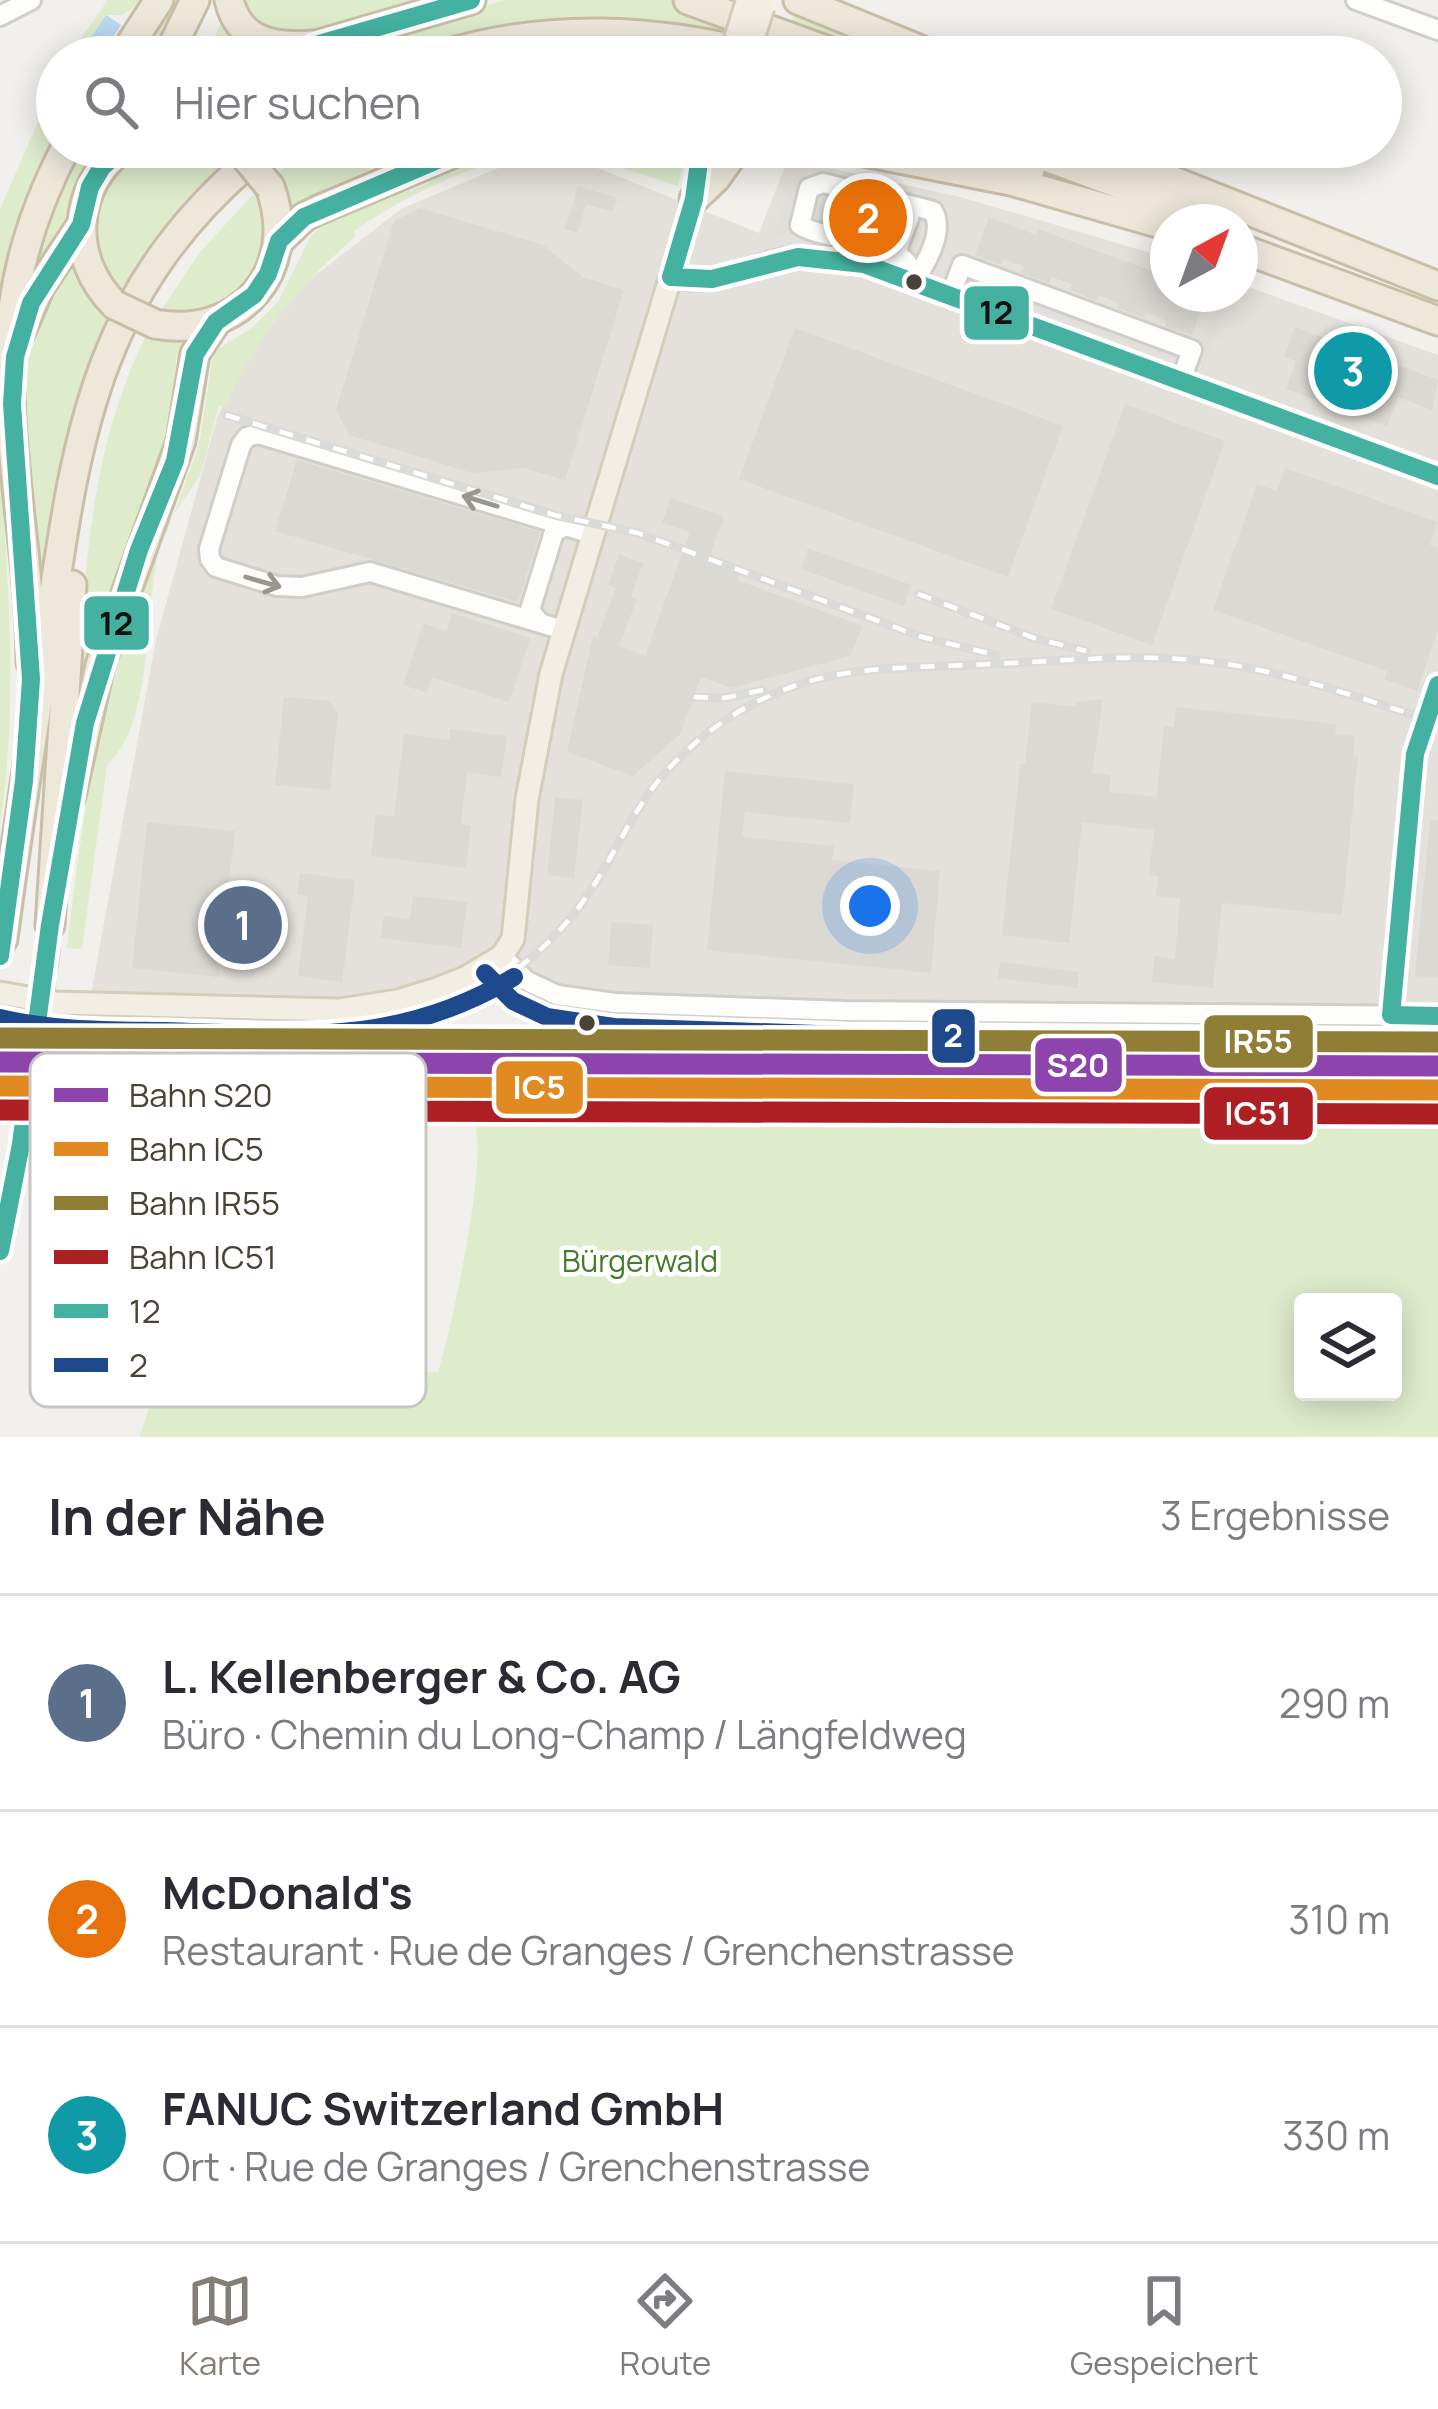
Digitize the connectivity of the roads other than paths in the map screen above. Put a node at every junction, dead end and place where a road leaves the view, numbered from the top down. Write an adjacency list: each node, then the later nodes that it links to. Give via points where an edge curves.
1 (31, 0): 11 (street)
2 (159, 0): 13 (highway)
3 (195, 0): 14 (highway)
4 (214, 0): 15 (highway)
5 (229, 0): 16 (highway)
6 (471, 0): 17 (highway)
7 (688, 0): 22 (highway)
8 (798, 0): 23 (highway)
9 (1356, 0): 12 (street)
10 (755, 1): 20 (main road, bridge); 21 (main road, bridge)
11 (0, 16)
12 (1438, 30)
13 (136, 36)
14 (177, 36)
15 (198, 36)
16 (253, 36)
17 (352, 36)
18 (533, 36): 19 (highway)
19 (659, 36)
20 (739, 36)
21 (750, 36)
22 (787, 36)
23 (886, 36)
24 (56, 168): 59 (highway, via 17,279)
25 (104, 168): 45 (highway)
26 (244, 168): 66 (highway, via 170,248 99,374 70,483)
27 (254, 168): 48 (highway, bridge, via 270,187)
28 (267, 168): 57 (highway, via 176,263 125,351 99,423 73,570 49,936 96,679 175,461 195,354)
29 (397, 168): 39 (highway)
30 (416, 168): 39 (highway)
31 (698, 168): 41 (main road)
32 (707, 168): 41 (main road)
33 (723, 168): 41 (highway)
34 (945, 168): 44 (highway)
35 (1022, 168): 43 (highway)
36 (1076, 168): 42 (highway)
37 (1141, 168): 49 (highway)
38 (1164, 168): 49 (highway)
39 (362, 190): 48 (highway, via 304,217)
40 (851, 192): 46 (street, via 814,183 799,218 807,230); 46 (street, via 909,218 894,248); 52 (street, via 936,214 938,229)
41 (694, 200): 51 (main road)
42 (1173, 204)
43 (1150, 217)
44 (1150, 219)
45 (80, 225): 57 (highway, bridge, via 92,275 116,305 155,325); 59 (highway, via 25,319)
46 (838, 235): 52 (street, via 905,260)
47 (1258, 236): 55 (highway)
48 (279, 241): 57 (highway, via 254,295)
49 (1345, 248): 53 (highway)
50 (1258, 255): 56 (highway)
51 (671, 277): 52 (street, via 715,280 814,256); 62 (main road)
52 (910, 283): 54 (street)
53 (1438, 286)
54 (950, 297): 58 (street); 58 (street, via 962,265 1192,350)
55 (1438, 301)
56 (1438, 321)
57 (216, 322)
58 (1180, 383): 60 (street)
59 (12, 404): 66 (highway, via 31,655)
60 (1438, 476)
61 (565, 526): 62 (street); 63 (street, via 554,532 530,610); 63 (street, one-way to 63, via 258,434 241,445 209,550 216,567 277,586 370,572)
62 (592, 534): 64 (main road)
63 (539, 622): 64 (street)
64 (563, 630): 68 (main road, via 527,799 512,939)
65 (1438, 685): 70 (street, via 1415,754)
66 (24, 781): 67 (highway)
67 (3, 939)
68 (502, 956): 69 (main road, via 437,989 340,1010 56,1004); 70 (street, via 557,995 615,1003)
69 (0, 993)
70 (1390, 1015): 71 (street)
71 (1438, 1016)

